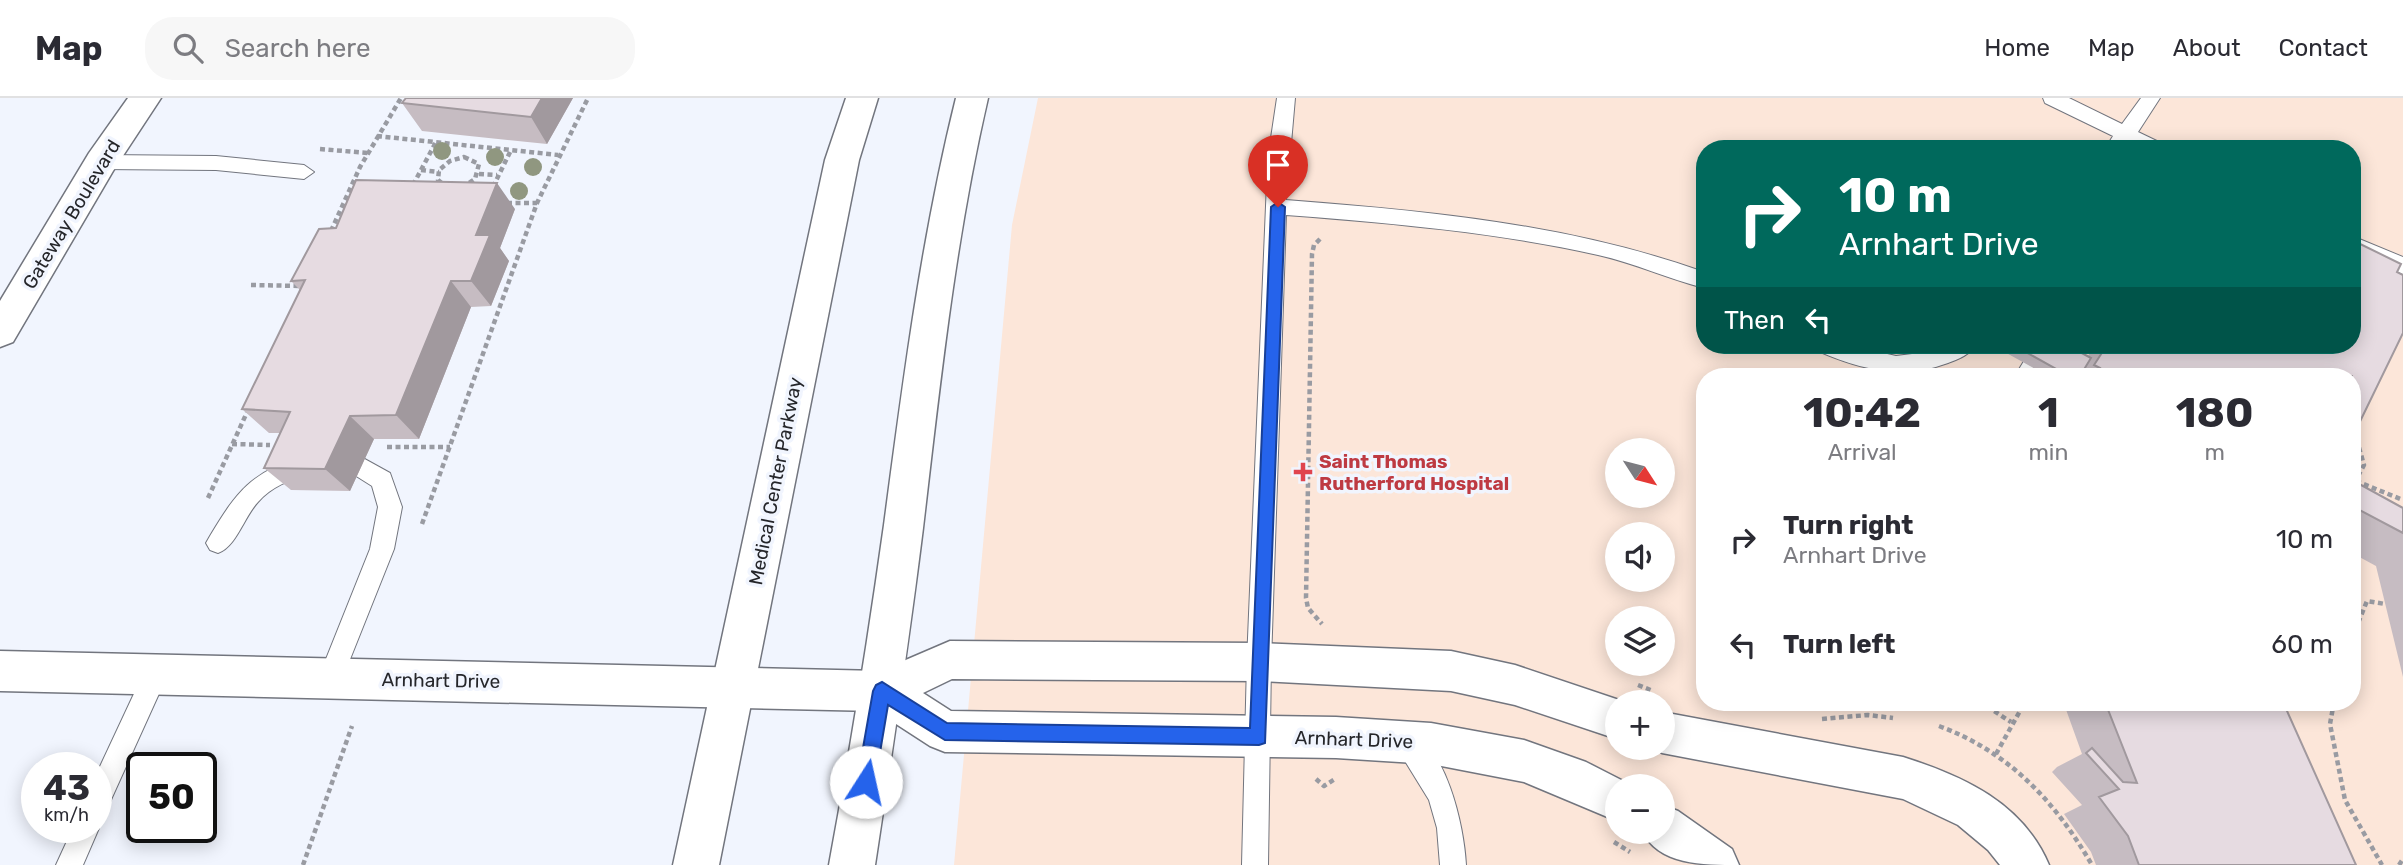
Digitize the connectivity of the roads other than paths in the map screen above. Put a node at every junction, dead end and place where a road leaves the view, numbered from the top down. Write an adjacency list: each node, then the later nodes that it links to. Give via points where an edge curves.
1 (145, 98): 9 (street, Gateway Boulevard)
2 (862, 98): 27 (street, Medical Center Parkway, via 839,174)
3 (972, 98): 28 (street, via 954,165 929,322)
4 (1286, 98): 11 (lane, via 1278,158)
5 (2052, 98): 7 (lane)
6 (2151, 98): 8 (lane)
7 (2118, 140)
8 (2121, 140)
9 (101, 162): 10 (lane, via 216,163); 15 (street, Gateway Boulevard)
10 (304, 172)
11 (1278, 207): 14 (lane, via 1523,233 1617,253); 23 (lane)
12 (2361, 248): 13 (lane)
13 (2403, 266)
14 (1696, 278)
15 (0, 332)
16 (1852, 354): 18 (lane)
17 (1947, 354): 19 (lane)
18 (1903, 368)
19 (1921, 368)
20 (302, 466): 22 (lane, via 274,474 244,499)
21 (360, 467): 26 (lane, via 382,480 390,507 382,549)
22 (218, 543)
23 (1259, 662): 28 (street, Arnhart Drive, via 950,660); 29 (street, Arnhart Drive, via 1451,671 1515,685); 31 (lane)
24 (0, 671): 25 (street, Arnhart Drive)
25 (155, 676): 26 (street, Arnhart Drive); 33 (lane)
26 (330, 679): 27 (street, Arnhart Drive)
27 (734, 685): 28 (street, Arnhart Drive); 38 (street, Medical Center Parkway)
28 (882, 691): 31 (street, Arnhart Drive, via 945,731); 39 (street)
29 (1605, 715)
30 (1675, 734): 43 (street, via 1933,787 1983,817)
31 (1259, 737): 32 (street, Arnhart Drive); 40 (lane)
32 (1405, 740): 34 (street, Arnhart Drive, via 1502,754); 41 (lane, via 1444,798)
33 (112, 769)
34 (1605, 793)
35 (1675, 836): 42 (street)
36 (79, 843): 37 (lane)
37 (69, 865)
38 (696, 865)
39 (852, 865)
40 (1255, 865)
41 (1453, 865)
42 (1716, 865)
43 (2026, 865)

